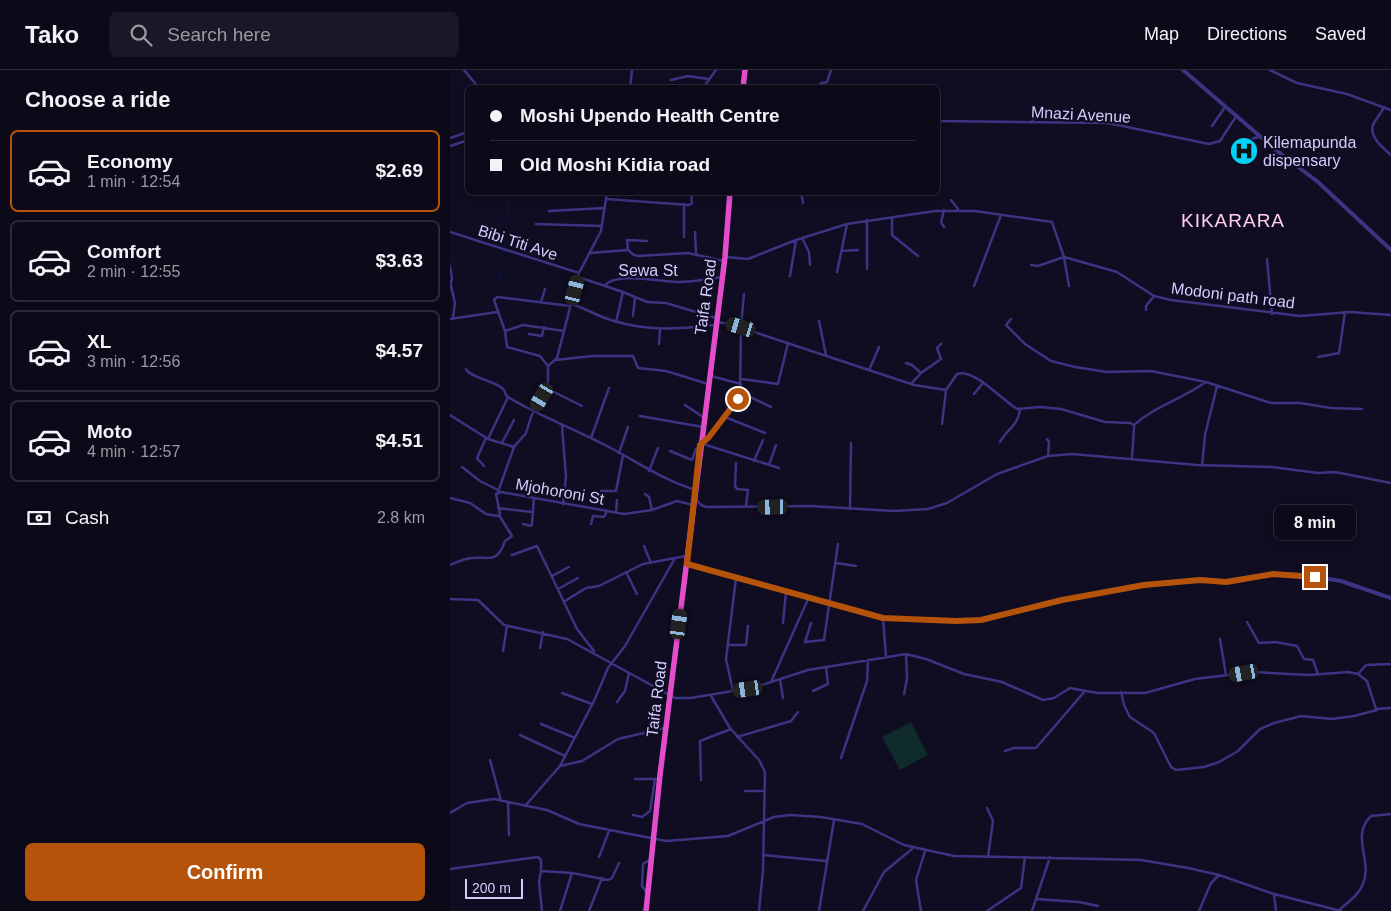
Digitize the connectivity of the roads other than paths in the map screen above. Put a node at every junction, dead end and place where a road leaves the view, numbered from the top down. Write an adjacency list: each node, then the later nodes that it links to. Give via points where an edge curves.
1 (464, 70): 10 (street)
2 (632, 70): 11 (street)
3 (716, 70): 8 (street)
4 (745, 70): 13 (highway)
5 (831, 70): 14 (street, via 828,82)
6 (1183, 70): 15 (street)
7 (1270, 70): 16 (street, via 1297,83 1347,94)
8 (708, 79): 9 (street, via 688,76); 12 (street)
9 (671, 80)
10 (476, 85)
11 (630, 85)
12 (705, 85)
13 (743, 85)
14 (819, 85)
15 (1226, 106): 19 (street); 22 (street)
16 (1384, 107): 17 (street); 29 (street, via 1373,125 1373,132)
17 (1391, 110)
18 (1036, 111): 21 (street)
19 (1237, 115): 21 (street, Mnazi Avenue, via 1220,141 1209,144 1108,123); 24 (street)
20 (940, 121): 21 (street, Mnazi Avenue)
21 (1032, 122)
22 (1212, 126)
23 (465, 133): 25 (street)
24 (1262, 137): 28 (street, via 1254,138); 57 (street, via 1318,182)
25 (450, 138)
26 (465, 141): 27 (street)
27 (450, 146)
28 (1246, 146)
29 (1391, 155)
30 (607, 195): 34 (street)
31 (691, 195): 37 (street, via 692,203)
32 (730, 195): 63 (highway, Taifa Road)
33 (801, 195): 36 (street)
34 (606, 199): 37 (street); 38 (street)
35 (951, 200): 40 (street)
36 (803, 203)
37 (684, 204): 51 (street)
38 (605, 208): 41 (street); 47 (street)
39 (944, 210): 40 (street); 43 (street); 48 (street, via 941,222)
40 (958, 210): 42 (street)
41 (549, 211)
42 (1001, 216): 62 (street, via 1052,222); 75 (street)
43 (892, 218): 44 (street); 61 (street, via 892,235)
44 (867, 220): 46 (street); 68 (street)
45 (536, 224): 47 (street)
46 (847, 224): 52 (street); 58 (street)
47 (602, 226): 59 (street)
48 (944, 227)
49 (450, 232): 70 (street, Bibi Titi Ave)
50 (695, 232): 60 (street)
51 (684, 237)
52 (802, 238): 53 (street); 65 (street, via 809,252)
53 (796, 240): 63 (street, via 748,259); 71 (street)
54 (648, 241): 55 (street, via 627,240)
55 (628, 250): 59 (street); 60 (street, via 634,256)
56 (858, 250): 58 (street)
57 (1391, 250)
58 (842, 251): 69 (street)
59 (590, 253): 70 (street)
60 (696, 254): 63 (street)
61 (918, 256)
62 (1064, 258): 66 (street); 76 (street); 82 (street, Modoni path road, via 1118,272)
63 (724, 259): 72 (highway, Taifa Road)
64 (1267, 259): 88 (street)
65 (810, 265)
66 (1031, 265)
67 (450, 266): 73 (street)
68 (867, 269)
69 (837, 272)
70 (579, 275): 74 (street, Bibi Titi Ave); 84 (street)
71 (790, 276)
72 (722, 277): 74 (street, Sewa St, via 680,282 626,279 609,281); 95 (highway, Taifa Road)
73 (451, 279): 77 (street)
74 (605, 285): 79 (street, Bibi Titi Ave)
75 (974, 286)
76 (1069, 286)
77 (451, 287): 91 (street, via 456,303)
78 (545, 289): 83 (street)
79 (623, 292): 81 (street, Bibi Titi Ave); 94 (street)
80 (744, 294): 97 (street)
81 (634, 296): 90 (street); 95 (street, Bibi Titi Ave, via 646,302 666,303)
82 (1154, 296): 85 (street); 88 (street, Modoni path road)
83 (541, 302): 84 (street); 86 (street, via 497,297 494,300)
84 (571, 305): 94 (street); 100 (street)
85 (1146, 310)
86 (497, 312): 91 (street); 99 (street)
87 (1345, 312): 88 (street, Modoni path road, via 1300,316); 89 (street, Modoni path road); 107 (street, via 1339,353)
88 (1272, 314)
89 (1391, 315)
90 (633, 316)
91 (452, 318)
92 (1011, 319): 116 (street, via 1006,325 1022,341 1055,362 1107,372 1148,370)
93 (819, 321): 106 (street)
94 (616, 322): 98 (street)
95 (716, 322): 97 (street); 98 (street); 114 (highway, Taifa Road)
96 (544, 327): 99 (street, via 523,325); 100 (street); 101 (street, via 542,336)
97 (741, 327): 102 (street); 115 (street)
98 (660, 329): 103 (street)
99 (505, 331): 110 (street, via 508,348 540,356)
100 (564, 331): 108 (street)
101 (529, 334)
102 (788, 343): 106 (street); 115 (street, via 778,384)
103 (659, 344)
104 (941, 344): 113 (street, via 937,348 941,359)
105 (879, 347): 111 (street)
106 (826, 355): 111 (street)
107 (1318, 357)
108 (556, 360): 110 (street); 118 (street, via 633,356 638,368 666,371)
109 (906, 363): 113 (street)
110 (548, 366): 122 (street, via 550,380)
111 (870, 368): 120 (street)
112 (466, 369): 127 (street, via 469,374 502,388)
113 (921, 373): 120 (street)
114 (709, 375): 118 (highway, Taifa Road); 119 (street)
115 (742, 378): 119 (street)
116 (1206, 382): 121 (street); 140 (street, via 1189,394 1148,412)
117 (983, 383): 124 (street, via 969,374 960,373); 126 (street); 133 (street)
118 (708, 384): 137 (highway, Taifa Road)
119 (741, 384): 125 (street)
120 (911, 384): 124 (street)
121 (1217, 386): 131 (street, via 1271,403 1300,402); 165 (street, via 1205,435)
122 (546, 388): 129 (street); 132 (street)
123 (609, 388): 146 (street)
124 (946, 390): 139 (street)
125 (740, 392): 130 (street); 136 (street)
126 (974, 394)
127 (508, 396): 132 (street); 145 (street)
128 (686, 405): 137 (street)
129 (582, 406)
130 (770, 407)
131 (1362, 409)
132 (534, 410): 141 (street); 154 (street, via 526,433)
133 (1020, 410): 140 (street, via 1040,407 1061,409 1105,422); 149 (street, via 1016,424)
134 (450, 414): 145 (street)
135 (640, 416): 143 (street)
136 (725, 416): 144 (street); 153 (street)
137 (704, 418): 143 (highway, Taifa Road)
138 (514, 420): 150 (street)
139 (942, 424)
140 (1134, 425): 160 (street)
141 (562, 426): 146 (street); 178 (street, via 566,477)
142 (628, 427): 157 (street)
143 (703, 427): 153 (highway, Taifa Road)
144 (765, 433)
145 (487, 438): 150 (street); 164 (street, via 477,458)
146 (592, 438): 157 (street)
147 (1047, 439): 159 (street)
148 (763, 440): 161 (street)
149 (1000, 442)
150 (502, 443): 154 (street)
151 (851, 443): 183 (street)
152 (776, 445): 163 (street)
153 (701, 446): 156 (street, via 696,449 692,460); 161 (street); 170 (highway, Taifa Road)
154 (514, 447): 171 (street)
155 (658, 448): 168 (street)
156 (670, 451)
157 (619, 453): 158 (street)
158 (623, 455): 168 (street); 172 (street, via 616,491)
159 (1048, 456): 160 (street, via 1082,454); 183 (street, via 996,474 941,506 921,510)
160 (1132, 458): 165 (street)
161 (754, 461): 163 (street)
162 (736, 463): 180 (street, via 735,486 748,490)
163 (769, 465): 167 (street)
164 (484, 466)
165 (1202, 466): 169 (street, via 1264,466 1335,472)
166 (462, 467): 171 (street)
167 (780, 468)
168 (649, 471): 170 (street)
169 (1391, 484)
170 (695, 490): 174 (highway, Taifa Road)
171 (498, 491): 176 (street, Mjohoroni St); 181 (street, Mjohoroni St)
172 (601, 491)
173 (645, 494): 182 (street)
174 (694, 497): 179 (highway, Taifa Road); 180 (street, via 704,506)
175 (450, 498): 187 (street, via 470,503 486,514)
176 (534, 498): 178 (street, Mjohoroni St); 185 (street)
177 (617, 500): 186 (street)
178 (563, 504): 184 (street, Mjohoroni St)
179 (693, 505): 182 (street, Mjohoroni St, via 677,502); 193 (highway, Taifa Road)
180 (746, 506): 183 (street)
181 (498, 508): 185 (street); 187 (street, Mjohoroni St)
182 (652, 510): 186 (street, Mjohoroni St)
183 (850, 510)
184 (607, 511): 186 (street, Mjohoroni St); 189 (street, via 604,517 593,516)
185 (532, 512): 188 (street, via 532,525)
186 (616, 513)
187 (499, 515): 198 (street, via 512,536 505,541 501,552 493,558 466,559)
188 (523, 524)
189 (591, 524)
190 (838, 544): 196 (street)
191 (644, 546): 195 (street)
192 (512, 555): 202 (street, via 537,546)
193 (688, 555): 194 (street); 197 (highway, Taifa Road)
194 (674, 560): 195 (street); 228 (street)
195 (651, 562): 201 (street)
196 (836, 563): 199 (street); 212 (street)
197 (687, 564): 203 (street); 244 (highway, Taifa Road)
198 (450, 565)
199 (856, 566)
200 (570, 567): 202 (street)
201 (626, 572): 207 (street); 211 (street)
202 (552, 576): 205 (street)
203 (736, 576): 206 (street); 221 (street)
204 (578, 578): 205 (street)
205 (558, 589): 211 (street)
206 (786, 590): 208 (street); 215 (street)
207 (637, 594)
208 (809, 597): 212 (street); 236 (street)
209 (1391, 598): 213 (street, via 1341,581 1273,574 1226,582 1200,580 1134,586 981,620)
210 (450, 599): 217 (street, via 478,600)
211 (564, 601): 224 (street, via 577,629)
212 (830, 603): 213 (street); 216 (street, via 824,640 805,642)
213 (883, 618): 226 (street)
214 (1247, 622): 232 (street, via 1259,643 1297,646 1304,659 1313,660)
215 (782, 623)
216 (812, 623)
217 (507, 626): 219 (street); 223 (street)
218 (748, 626): 221 (street, via 746,645)
219 (543, 632): 222 (street); 224 (street)
220 (1220, 639): 234 (street)
221 (727, 645): 237 (street, via 726,658)
222 (540, 648)
223 (503, 651)
224 (594, 652): 228 (street)
225 (906, 654): 226 (street); 239 (street, via 964,674 1002,682 1043,700 1054,698 1070,688); 242 (street)
226 (886, 657): 227 (street)
227 (868, 660): 230 (street); 259 (street, via 868,681)
228 (612, 663): 231 (street); 247 (street)
229 (1391, 664): 233 (street, via 1366,665)
230 (826, 667): 235 (street); 238 (street, via 828,684)
231 (629, 673): 244 (street); 246 (street, via 625,691)
232 (1318, 674): 233 (street); 234 (street, via 1253,672)
233 (1358, 674): 249 (street, via 1370,686)
234 (1226, 675): 240 (street, via 1195,679 1145,693)
235 (780, 679): 236 (street); 245 (street)
236 (771, 682): 237 (street)
237 (733, 691): 243 (street)
238 (813, 691)
239 (1085, 691): 240 (street); 257 (street, via 1036,748)
240 (1122, 692): 249 (street, via 1130,717 1154,733 1171,767 1176,770 1219,762 1238,751 1265,725 1301,716 1332,719)
241 (562, 693): 247 (street)
242 (904, 694)
243 (710, 695): 244 (street); 253 (street)
244 (670, 697): 252 (highway, Taifa Road)
245 (783, 698)
246 (617, 702)
247 (592, 704): 255 (street)
248 (1391, 708): 249 (street)
249 (1378, 710)
250 (798, 712): 256 (street, via 791,721)
251 (541, 724): 255 (street)
252 (666, 728): 261 (street, via 618,739 582,761); 263 (highway, Taifa Road)
253 (731, 729): 256 (street); 264 (street, via 700,741)
254 (520, 735): 258 (street)
255 (573, 737): 258 (street)
256 (737, 737): 266 (street, via 763,766)
257 (1005, 751)
258 (565, 756): 261 (street)
259 (841, 758)
260 (490, 760): 267 (street)
261 (560, 766): 269 (street)
262 (635, 779): 263 (street)
263 (657, 779): 273 (street, via 650,811 642,817); 278 (highway, Taifa Road)
264 (701, 780)
265 (745, 791): 266 (street)
266 (764, 791): 275 (street)
267 (502, 801): 268 (street); 271 (street, via 483,799 459,806)
268 (508, 802): 269 (street); 277 (street)
269 (525, 806): 276 (street, via 547,810)
270 (987, 808): 282 (street, via 993,821)
271 (450, 813)
272 (1391, 814): 308 (street, via 1370,816 1362,828 1365,880)
273 (633, 815)
274 (834, 820): 275 (street, via 790,815); 279 (street, via 862,824); 286 (street)
275 (765, 821): 278 (street, via 718,838); 281 (street)
276 (609, 832): 278 (street); 283 (street)
277 (509, 835)
278 (654, 840): 299 (highway, Taifa Road)
279 (912, 848): 280 (street); 302 (street, via 884,872)
280 (925, 851): 282 (street); 303 (street, via 916,880)
281 (763, 855): 286 (street); 300 (street)
282 (988, 856): 284 (street)
283 (599, 857)
284 (1025, 857): 285 (street); 304 (street, via 1021,888)
285 (1050, 857): 291 (street, via 1140,860); 294 (street)
286 (826, 861): 301 (street)
287 (619, 863): 292 (street, via 612,878)
288 (450, 869): 289 (street, via 538,857 541,860)
289 (540, 871): 290 (street); 296 (street)
290 (572, 873): 292 (street); 297 (street)
291 (1218, 875): 293 (street); 306 (street)
292 (602, 878): 298 (street)
293 (1274, 894): 307 (street); 308 (street)
294 (1036, 899): 295 (street); 305 (street)
295 (1098, 906)
296 (542, 911)
297 (560, 911)
298 (589, 911)
299 (646, 911)
300 (759, 911)
301 (819, 911)
302 (863, 911)
303 (921, 911)
304 (987, 911)
305 (1032, 911)
306 (1199, 911)
307 (1276, 911)
308 (1339, 911)

